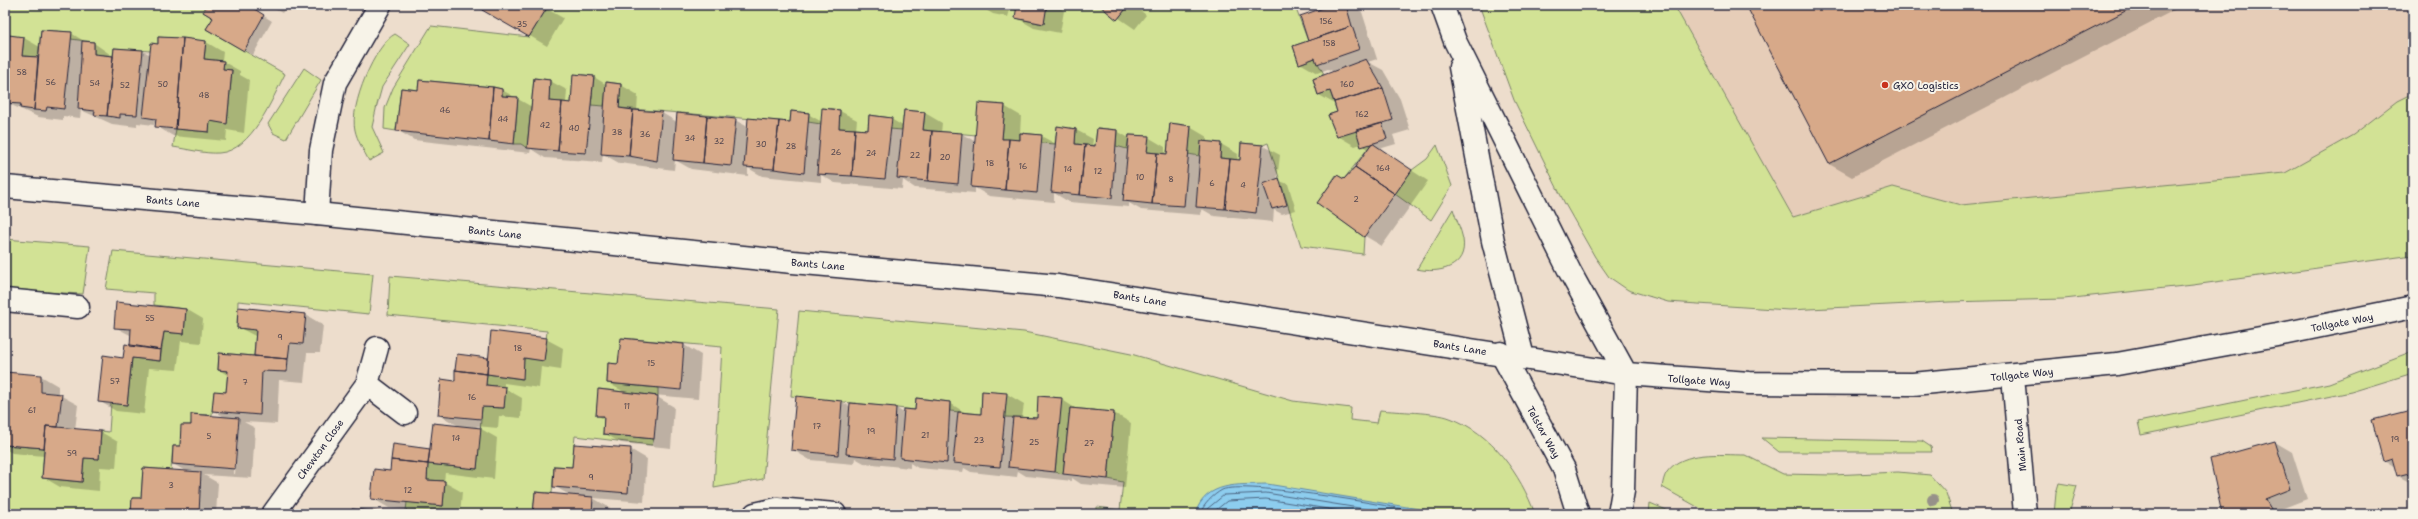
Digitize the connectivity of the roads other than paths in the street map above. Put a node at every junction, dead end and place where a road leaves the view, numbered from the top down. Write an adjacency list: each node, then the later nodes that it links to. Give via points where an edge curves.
1 (380, 5): 5 (street, via 335,83 321,150)
2 (1442, 5): 3 (street)
3 (1455, 40): 11 (street, via 1494,241); 12 (street, via 1570,272)
4 (5, 187): 5 (street, Bants Lane)
5 (317, 214): 10 (street, Bants Lane, via 1058,286)
6 (5, 300): 7 (street)
7 (78, 307)
8 (2413, 307): 13 (street, Tollgate Way, via 2284,334 2117,364)
9 (377, 348): 14 (street, Chewton Close)
10 (1501, 353): 11 (street, Bants Lane); 19 (street, Telstar Way, via 1564,469)
11 (1523, 357): 12 (street, Bants Lane)
12 (1626, 374): 13 (street, Tollgate Way, via 1811,385 1913,384); 20 (street, via 1623,491)
13 (2014, 376): 21 (street, Main Road)
14 (367, 384): 15 (street); 16 (street, Chewton Close)
15 (405, 413)
16 (273, 514)
17 (755, 514): 18 (street, via 777,509)
18 (835, 514)
19 (1578, 514)
20 (1619, 514)
21 (2025, 514)

